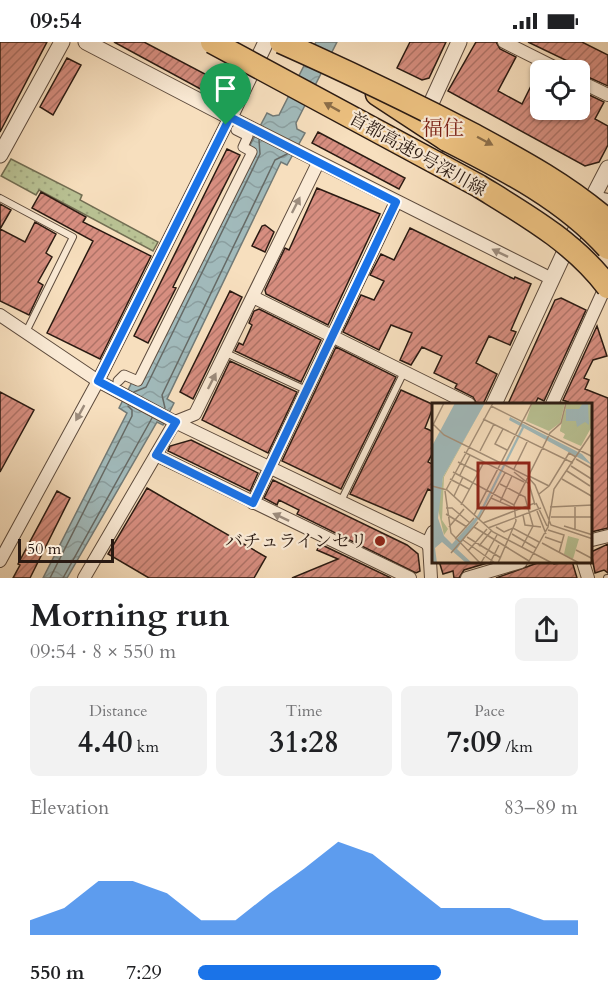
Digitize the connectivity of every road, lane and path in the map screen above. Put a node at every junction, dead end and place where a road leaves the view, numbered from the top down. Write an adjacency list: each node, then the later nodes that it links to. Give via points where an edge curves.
1 (62, 42): 16 (street)
2 (86, 42): 14 (street)
3 (212, 42): 26 (highway, 首都高速9号深川線, one-way to 3, bridge, via 589,265 558,237 495,196)
4 (266, 42): 14 (street)
5 (281, 42): 22 (highway, one-way to 22, bridge, via 396,94 509,154 563,186)
6 (459, 42): 12 (street)
7 (504, 42): 8 (street)
8 (540, 60)
9 (590, 86): 11 (street)
10 (370, 90): 15 (highway)
11 (608, 95)
12 (428, 111)
13 (360, 115): 15 (highway)
14 (233, 124): 17 (street, via 255,130); 33 (street); 34 (street, via 248,136 243,147 252,152 138,381 124,375)
15 (444, 145): 23 (highway, bridge, via 507,171 579,220); 24 (highway, via 542,208)
16 (1, 153)
17 (318, 163): 21 (street); 27 (street, one-way to 17)
18 (608, 168): 20 (street)
19 (0, 198): 29 (lane, via 73,237)
20 (600, 198): 25 (street)
21 (396, 202): 25 (street, one-way to 21); 30 (street)
22 (608, 220)
23 (608, 248)
24 (608, 265)
25 (552, 279): 37 (street)
26 (606, 290): 38 (street)
27 (253, 297): 30 (street); 31 (street)
28 (0, 315): 29 (street)
29 (25, 333): 33 (street)
30 (333, 335): 32 (street); 35 (street)
31 (226, 353): 35 (lane); 39 (street, one-way to 31, via 195,414)
32 (404, 371): 36 (street); 42 (lane)
33 (98, 381): 39 (street); 47 (street, one-way to 47)
34 (118, 381)
35 (307, 390): 41 (street)
36 (467, 403)
37 (494, 403)
38 (552, 403)
39 (171, 419): 40 (street); 41 (street)
40 (156, 455): 43 (street); 50 (street)
41 (271, 466): 42 (street); 43 (street)
42 (341, 501): 45 (street)
43 (253, 503): 51 (street, one-way to 43)
44 (608, 536): 46 (street)
45 (431, 538): 52 (street)
46 (593, 540)
47 (0, 561)
48 (515, 563): 53 (street)
49 (584, 563): 54 (street)
50 (84, 578)
51 (410, 578)
52 (431, 578)
53 (467, 578)
54 (588, 578)

